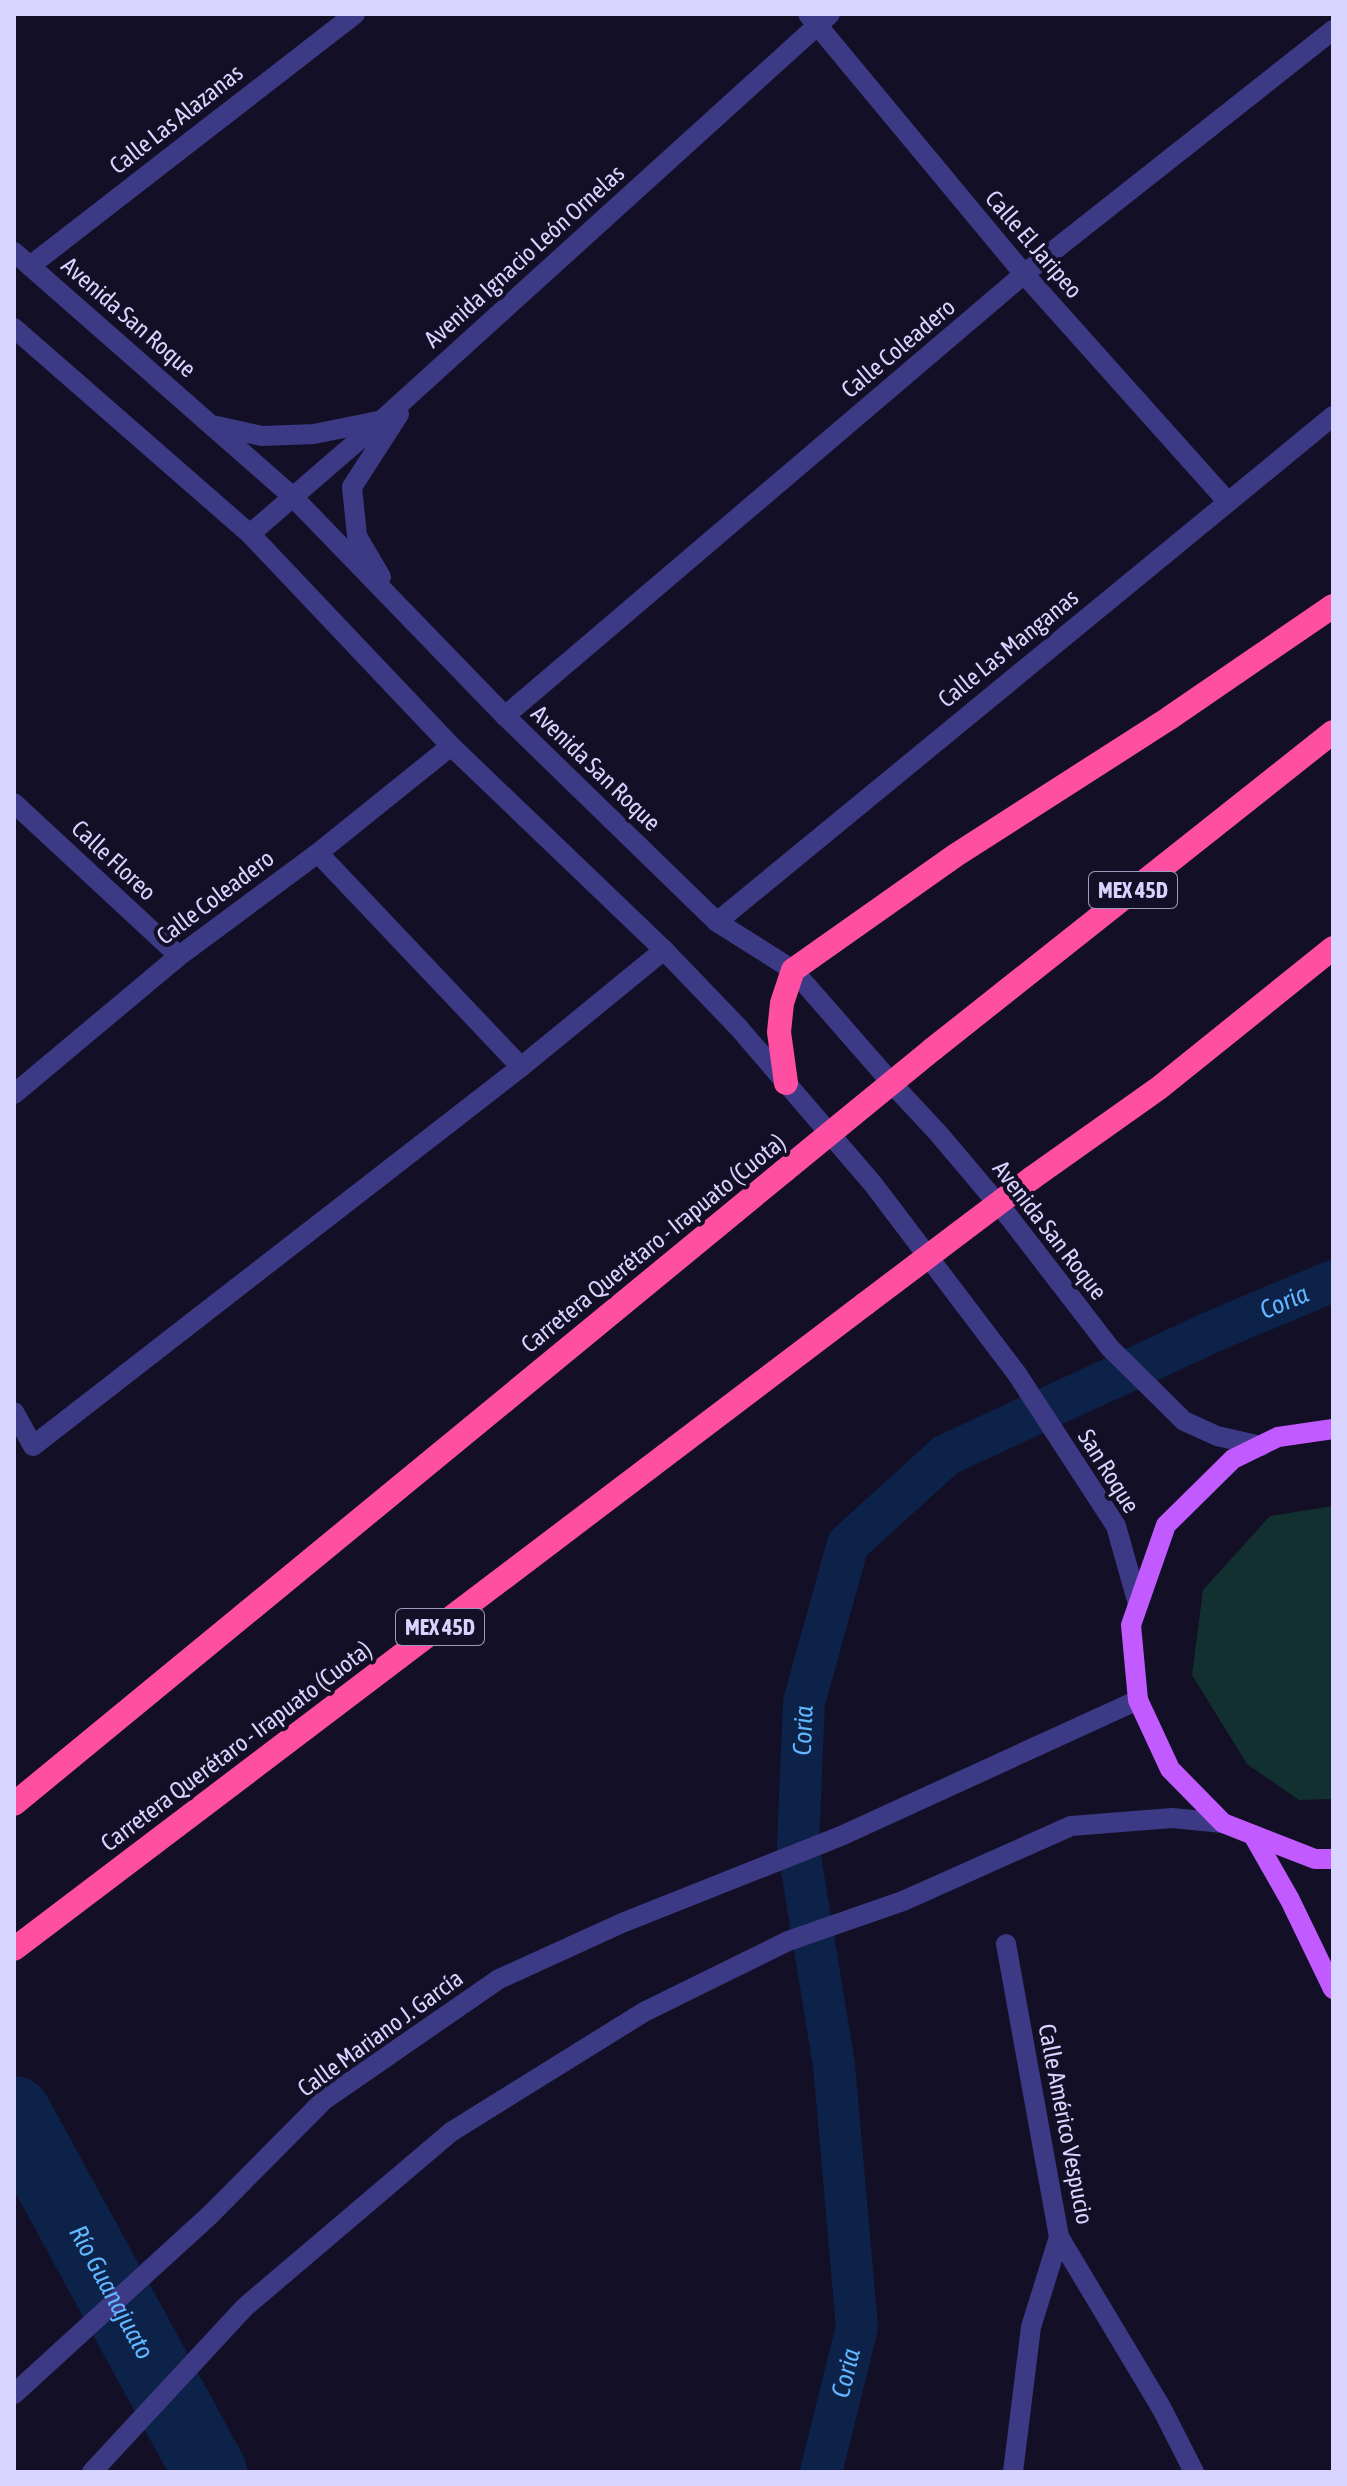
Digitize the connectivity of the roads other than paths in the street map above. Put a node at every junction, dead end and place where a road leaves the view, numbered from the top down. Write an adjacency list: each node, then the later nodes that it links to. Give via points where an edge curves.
1 (355, 14): 4 (street, Calle Las Alazanas)
2 (818, 18): 5 (street, Calle El Jaripeo); 7 (street, Avenida Ignacio León Ornelas)
3 (1333, 30): 5 (street, Calle Coleadero)
4 (22, 259): 10 (street, Avenida San Roque)
5 (1024, 274): 12 (street, Calle El Jaripeo); 16 (street, Calle Coleadero)
6 (14, 328): 13 (street)
7 (414, 391): 9 (street, Avenida Ignacio León Ornelas); 14 (street, via 352,487 357,536)
8 (1333, 416): 12 (street, Calle Las Manganas)
9 (382, 420): 10 (street, via 275,436); 11 (street, Avenida Ignacio León Ornelas)
10 (213, 425): 11 (street, Avenida San Roque)
11 (293, 497): 13 (street, Avenida Ignacio León Ornelas); 14 (street, Avenida San Roque)
12 (1227, 501): 21 (street, Calle Las Manganas)
13 (250, 534): 18 (street)
14 (395, 601): 16 (street, Avenida San Roque)
15 (1333, 606): 26 (highway, via 956,855)
16 (505, 716): 21 (street, Avenida San Roque)
17 (1333, 732): 36 (highway, Carretera Querétaro - Irapuato (Cuota) / MEX 45D, bridge, via 933,1049)
18 (451, 746): 20 (street, Calle Coleadero); 23 (street)
19 (14, 803): 24 (street, Calle Floreo)
20 (318, 853): 24 (street, Calle Coleadero); 27 (street)
21 (717, 922): 26 (street, Avenida San Roque)
22 (1333, 948): 29 (highway, Carretera Querétaro - Irapuato (Cuota) / MEX 45D)
23 (664, 950): 27 (street); 28 (street)
24 (179, 956): 30 (street, Calle Coleadero)
25 (1333, 962): 29 (highway)
26 (793, 970): 28 (highway, via 779,1032); 33 (street, Avenida San Roque, via 959,1157 1110,1348 1184,1421 1217,1436)
27 (521, 1067): 31 (street, via 33,1446)
28 (786, 1083): 34 (street, San Roque, via 873,1184 1017,1374 1116,1526)
29 (1159, 1088): 41 (highway, Carretera Querétaro - Irapuato (Cuota) / MEX 45D, bridge, via 1032,1178)
30 (14, 1094)
31 (14, 1412)
32 (1333, 1429): 33 (main road, via 1278,1437)
33 (1261, 1446): 34 (main road, via 1233,1459 1166,1525)
34 (1138, 1604): 35 (main road, via 1131,1625)
35 (1138, 1700): 37 (main road, via 1170,1769); 44 (street, Calle Mariano J. García, via 841,1836 622,1923 499,1979 324,2100 210,2215)
36 (14, 1804)
37 (1223, 1823): 38 (main road); 45 (street, via 1172,1818 1071,1826 903,1901 788,1941 644,2012 451,2132 245,2307)
38 (1253, 1835): 39 (main road, via 1315,1859); 42 (main road)
39 (1333, 1859)
40 (1006, 1944): 43 (street, Calle Américo Vespucio)
41 (14, 1949)
42 (1333, 1989)
43 (1059, 2237): 46 (street, via 1031,2327); 47 (street, Calle Américo Vespucio)
44 (14, 2394)
45 (92, 2472)
46 (1013, 2472)
47 (1194, 2472)

